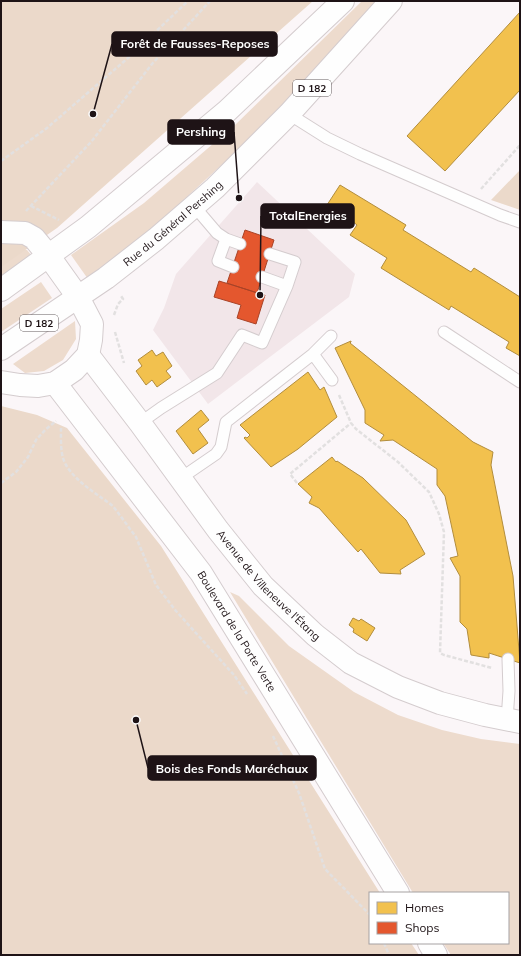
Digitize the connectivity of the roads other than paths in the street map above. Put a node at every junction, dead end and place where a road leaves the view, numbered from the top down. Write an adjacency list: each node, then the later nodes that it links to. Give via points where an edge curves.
1 (343, 1): 10 (main road, via 227,111 88,227)
2 (391, 1): 3 (main road, Rue du Général Pershing / D 182)
3 (289, 114): 4 (main road, Rue du Général Pershing / D 182); 5 (lane, via 360,154)
4 (194, 206): 7 (lane, via 217,233); 15 (main road, Rue du Général Pershing / D 182, via 156,239)
5 (520, 222)
6 (1, 232): 10 (main road, via 25,233 34,238)
7 (226, 239): 8 (lane); 11 (lane, via 218,261)
8 (240, 244)
9 (270, 254): 13 (lane, via 295,262)
10 (48, 255): 14 (main road); 15 (main road)
11 (233, 267)
12 (262, 277): 13 (lane)
13 (286, 286): 25 (lane, via 262,344 242,335 217,373)
14 (1, 290)
15 (78, 297): 18 (main road, D 182); 20 (main road, via 92,324)
16 (444, 332): 23 (lane)
17 (331, 336): 19 (lane)
18 (1, 349)
19 (313, 354): 21 (lane); 26 (lane, via 226,422 221,447 216,454)
20 (88, 355): 24 (main road, via 74,370); 25 (main road, Avenue de Villeneuve l'Étang)
21 (332, 380)
22 (2, 381): 24 (main road, via 20,385)
23 (520, 382)
24 (55, 384): 29 (main road, Boulevard de la Porte Verte, via 201,574)
25 (140, 423): 26 (main road, Avenue de Villeneuve l'Étang)
26 (181, 478): 28 (main road, Avenue de Villeneuve l'Étang, via 263,586 315,635 351,663 398,687 440,703)
27 (508, 659): 28 (lane)
28 (513, 721)
29 (397, 892)
30 (430, 944): 31 (main road)
31 (436, 955)

